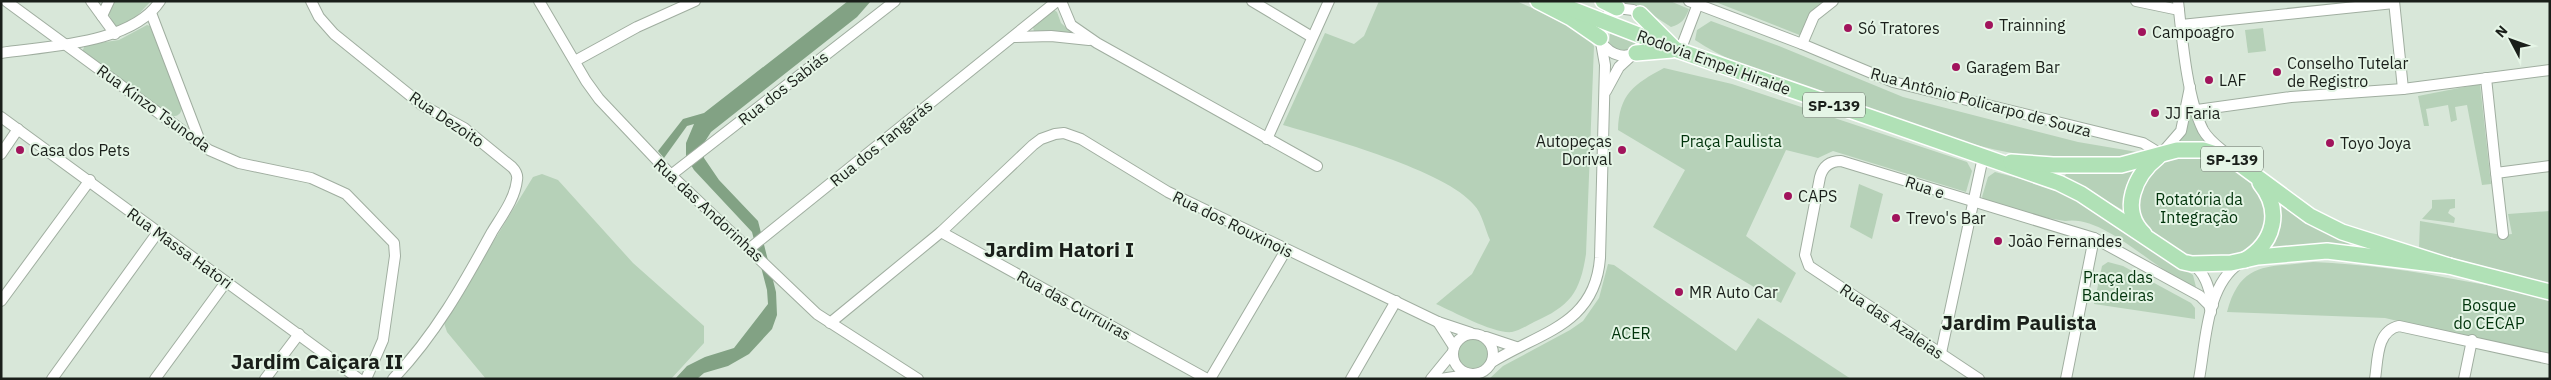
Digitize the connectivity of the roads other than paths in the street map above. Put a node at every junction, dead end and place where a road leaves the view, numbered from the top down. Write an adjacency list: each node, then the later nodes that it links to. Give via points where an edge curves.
1 (6, 1): 31 (street, Rua Kinzo Tsunoda)
2 (91, 1): 23 (street)
3 (109, 1): 23 (street)
4 (160, 1): 21 (street)
5 (311, 1): 92 (street, Rua Dezoito, via 319,17 334,34 422,105 464,128 517,173 510,201 452,305 418,352)
6 (539, 1): 37 (street, Rua das Andorinhas)
7 (696, 1): 37 (street, via 637,27)
8 (895, 1): 56 (street, Rua dos Sabiás)
9 (1059, 1): 27 (street, Rua dos Tangarás); 32 (street, Rua dos Tangarás, via 1071,25)
10 (1252, 1): 28 (street)
11 (1329, 1): 28 (street)
12 (1538, 1): 30 (main road, via 1571,18)
13 (1551, 1): 24 (main road, Rodovia Empei Hiraide / SP-139)
14 (1603, 1): 20 (main road)
15 (1833, 1): 33 (street, via 1814,16)
16 (2136, 1): 19 (street)
17 (1695, 2): 33 (street, Rua Antônio Policarpo de Souza); 34 (street)
18 (2394, 2): 25 (street); 41 (street)
19 (2179, 6): 25 (street)
20 (1617, 8): 22 (street, via 1629,8); 24 (street)
21 (151, 13): 26 (street); 47 (street)
22 (1640, 14): 29 (street, via 1647,23); 34 (main road)
23 (102, 16): 26 (street)
24 (1603, 21): 29 (main road, Rodovia Empei Hiraide / SP-139); 30 (street)
25 (2181, 25): 40 (street)
26 (116, 34): 31 (street)
27 (1014, 37): 32 (street, Rua dos Tangarás, via 1051,36); 64 (street, Rua dos Tangarás)
28 (1312, 37): 46 (street)
29 (1646, 39): 34 (main road, Rodovia Empei Hiraide / SP-139); 36 (street)
30 (1601, 40): 36 (street, via 1614,54); 42 (street, via 1605,65)
31 (65, 43): 35 (street); 47 (street, Rua Kinzo Tsunoda)
32 (1097, 43): 46 (street, Rua dos Tangarás)
33 (1802, 44): 49 (street, Rua Antônio Policarpo de Souza, via 1893,82 2142,143)
34 (1678, 50): 36 (main road); 50 (main road, Rodovia Empei Hiraide / SP-139)
35 (1, 53)
36 (1634, 54): 42 (street, via 1614,74)
37 (575, 61): 56 (street, Rua das Andorinhas, via 605,106)
38 (2550, 70): 39 (street)
39 (2486, 78): 41 (street); 55 (street)
40 (2190, 87): 43 (street); 49 (street, via 2181,131)
41 (2404, 89): 43 (street, via 2292,97)
42 (1603, 99): 81 (street, via 1601,244 1594,290 1572,318)
43 (2197, 110): 51 (street, via 2207,136)
44 (1, 117): 45 (street, Rua Massa Hatori)
45 (18, 129): 48 (street); 57 (street, Rua Massa Hatori)
46 (1266, 139): 52 (street, Rua dos Tangarás)
47 (201, 145): 91 (street, Rua Kinzo Tsunoda, via 239,163 311,178 336,188 352,199 394,243 395,256 382,340)
48 (1, 154)
49 (2161, 154): 50 (main road, Rodovia Empei Hiraide / SP-139, via 2121,165 2053,165); 51 (main road, Rodovia Empei Hiraide / SP-139, via 2198,149); 63 (main road, via 2138,178 2132,201 2136,224)
50 (1988, 159): 58 (street); 63 (main road, Rodovia Empei Hiraide / SP-139, via 2069,188)
51 (2234, 160): 54 (main road, Rodovia Empei Hiraide / SP-139)
52 (1317, 166)
53 (2550, 166): 55 (street)
54 (2248, 170): 67 (main road, via 2266,190 2274,212 2263,244); 69 (main road, Rodovia Empei Hiraide / SP-139, via 2310,216 2329,226)
55 (2496, 173): 61 (street)
56 (671, 176): 64 (street, Rua das Andorinhas)
57 (90, 180): 59 (street, Rua Massa Hatori); 72 (street)
58 (1972, 202): 62 (street); 66 (street, Rua e, via 1841,161 1830,162 1820,177); 83 (street)
59 (158, 232): 70 (street, Rua Massa Hatori); 87 (street)
60 (940, 232): 65 (street, Rua dos Rouxinois, via 1033,145 1041,139 1064,133 1081,139 1158,187); 76 (street, Rua dos Rouxinois); 94 (street, Rua das Curruiras)
61 (2503, 234)
62 (2094, 238): 74 (street, via 2200,296); 99 (street)
63 (2151, 241): 68 (main road, Rodovia Empei Hiraide / SP-139, via 2176,259)
64 (749, 249): 76 (street, Rua das Andorinhas)
65 (1286, 250): 73 (street, Rua dos Rouxinois); 94 (street)
66 (1806, 261): 83 (street, Rua das Azaleias)
67 (2243, 261): 68 (main road, Rodovia Empei Hiraide / SP-139); 69 (main road, Rodovia Empei Hiraide / SP-139, via 2258,257 2337,252); 74 (street, via 2227,274)
68 (2192, 264): 74 (street, via 2207,282)
69 (2448, 266): 71 (main road, Rodovia Empei Hiraide / SP-139)
70 (226, 282): 78 (street, Rua Massa Hatori); 88 (street)
71 (2550, 292)
72 (1, 301)
73 (1396, 301): 75 (street, Rua dos Rouxinois); 95 (street)
74 (2212, 308): 100 (street)
75 (1438, 322): 77 (street, Rua dos Rouxinois); 82 (street)
76 (830, 323): 93 (street, Rua das Andorinhas)
77 (1472, 333): 79 (street); 82 (street, via 1461,338)
78 (298, 334): 89 (street); 90 (street, Rua Massa Hatori)
79 (1485, 337): 81 (street); 85 (street, via 1493,348)
80 (2472, 340): 84 (street); 101 (street, via 2403,325 2391,328 2381,340); 102 (street)
81 (1516, 347): 85 (street)
82 (1454, 350): 86 (street, via 1456,365); 96 (street)
83 (1941, 353): 98 (street, Rua das Azaleias)
84 (2550, 359)
85 (1492, 362): 86 (street, via 1485,370)
86 (1474, 374): 97 (street)
87 (52, 379)
88 (155, 379)
89 (265, 379)
90 (359, 379)
91 (366, 379)
92 (393, 379)
93 (918, 379)
94 (1209, 379)
95 (1351, 379)
96 (1431, 379)
97 (1440, 379)
98 (1979, 379)
99 (2066, 379)
100 (2199, 379)
101 (2375, 379)
102 (2464, 379)

